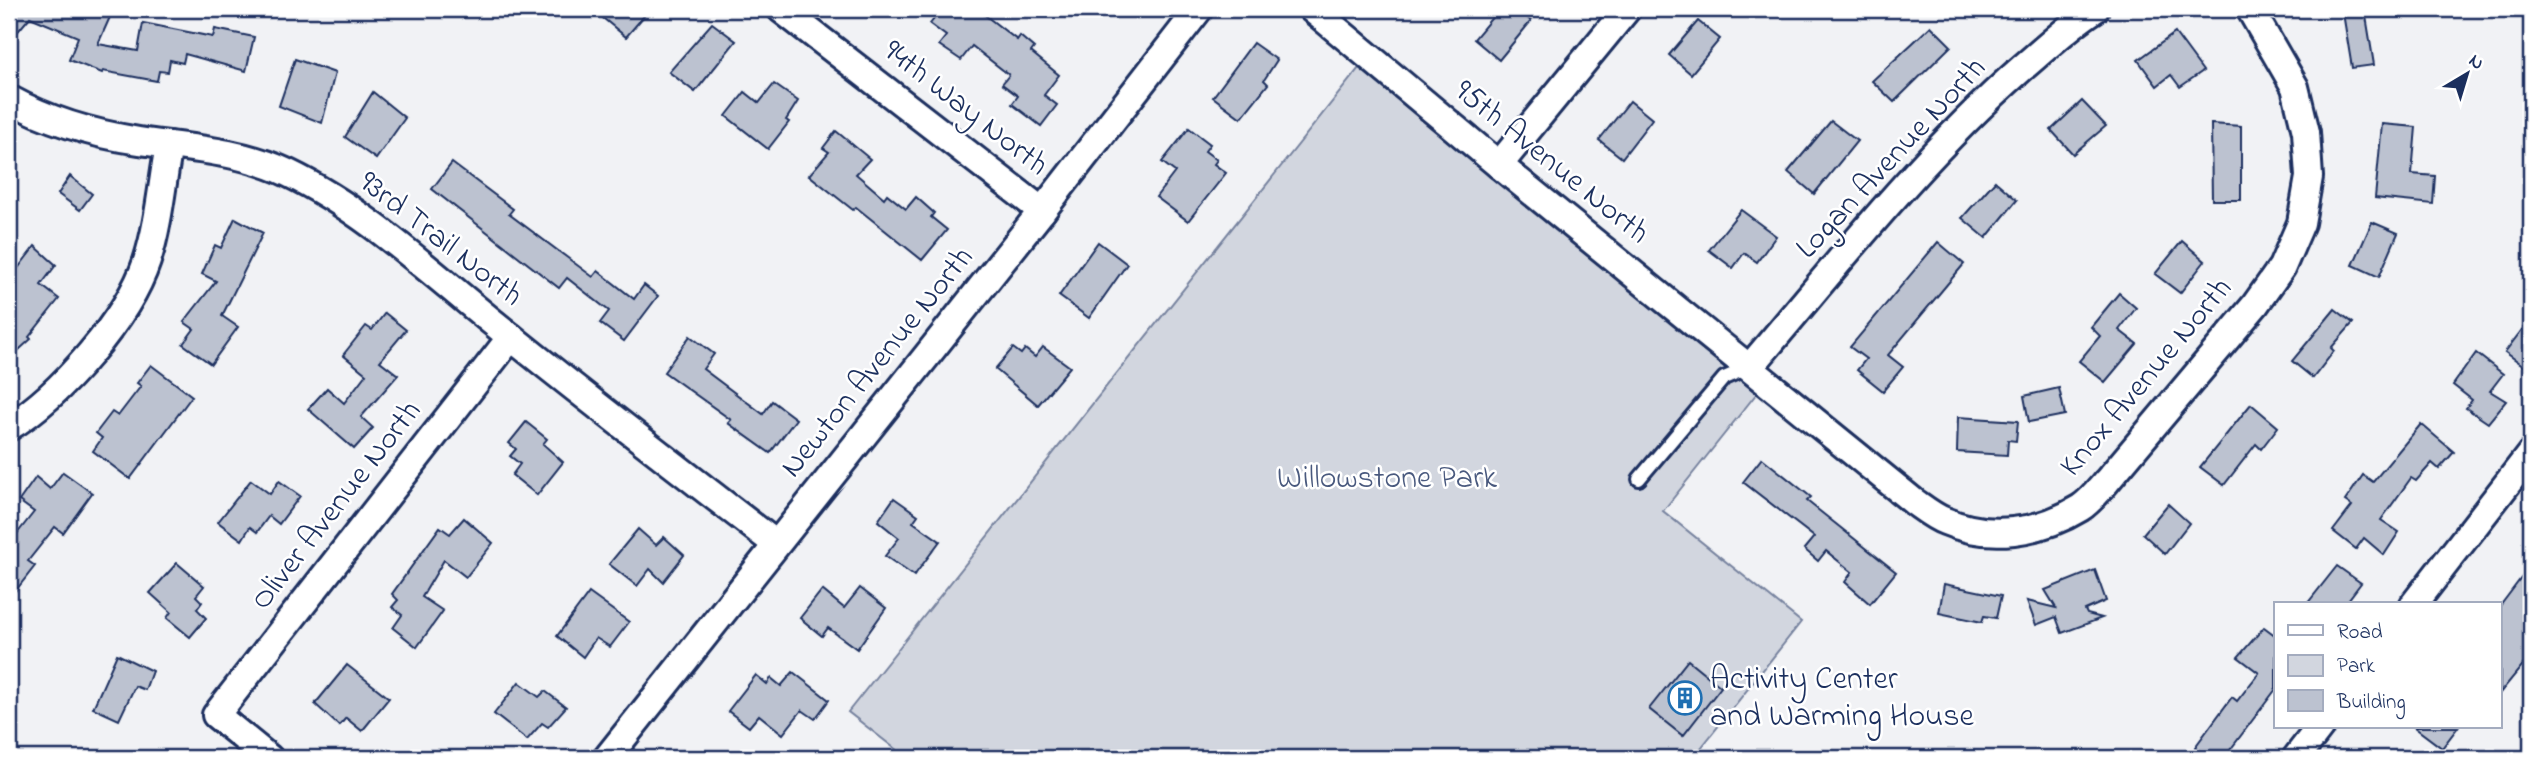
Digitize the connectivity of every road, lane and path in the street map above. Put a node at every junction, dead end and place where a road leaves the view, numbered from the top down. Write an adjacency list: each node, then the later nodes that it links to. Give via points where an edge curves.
1 (781, 9): 10 (street, 94th Way North)
2 (1199, 9): 10 (street, Newton Avenue North)
3 (1312, 9): 9 (street, 95th Avenue North)
4 (1627, 9): 9 (street)
5 (2095, 9): 12 (street, Logan Avenue North, via 2005,84 1931,156)
6 (2250, 9): 12 (street, Knox Avenue North, via 2295,87 2306,132 2309,177 2301,223 2282,267 2255,305 2082,507 2048,524 2013,533 1978,532 1943,521)
7 (9, 99): 8 (street, 93rd Trail North, via 79,129)
8 (169, 145): 11 (street, 93rd Trail North, via 249,159 323,191); 13 (street, via 147,261 134,290 117,319 59,389)
9 (1499, 165): 12 (street, 95th Avenue North)
10 (1042, 211): 16 (street, Newton Avenue North)
11 (511, 337): 16 (street, 93rd Trail North); 19 (street, Oliver Avenue North, via 216,715)
12 (1750, 368): 15 (lane, via 1724,378)
13 (9, 427)
14 (2531, 453): 17 (street)
15 (1639, 479)
16 (776, 544): 20 (street, Newton Avenue North)
17 (2416, 602)
18 (2319, 728): 21 (street)
19 (269, 758)
20 (607, 758)
21 (2295, 758)

